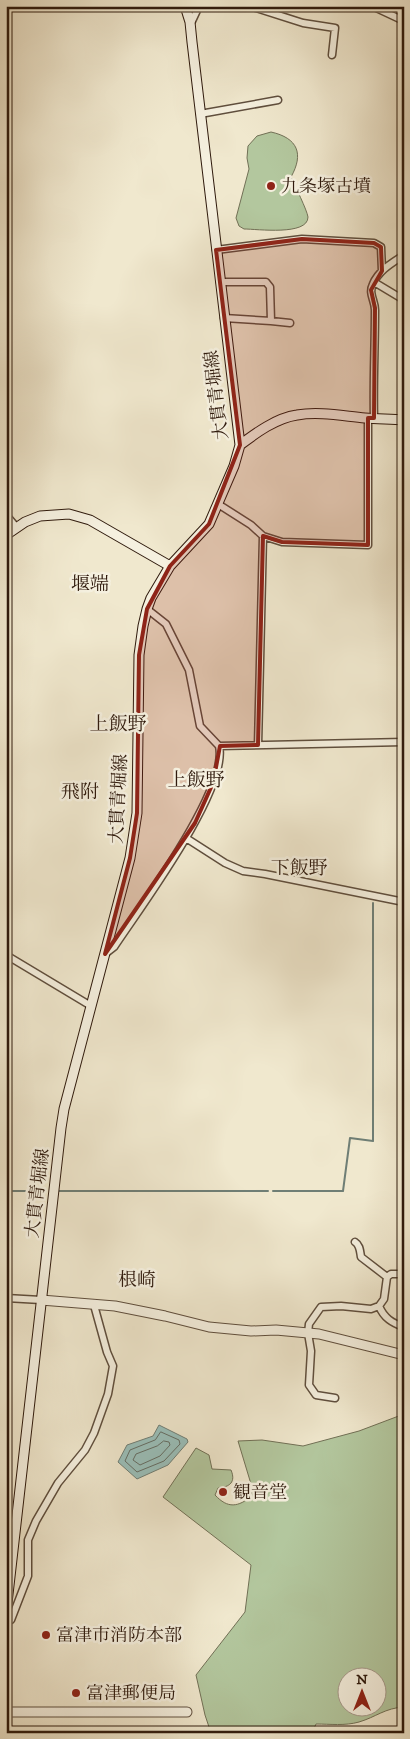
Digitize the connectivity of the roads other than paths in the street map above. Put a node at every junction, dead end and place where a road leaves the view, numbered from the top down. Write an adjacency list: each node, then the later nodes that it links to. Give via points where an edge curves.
1 (185, 6): 7 (main road, 大貫青堀線)
2 (199, 6): 7 (street)
3 (250, 6): 8 (street, via 335,28)
4 (372, 6): 6 (street)
5 (404, 13): 6 (street)
6 (402, 21)
7 (190, 22): 10 (main road, 大貫青堀線)
8 (332, 54)
9 (278, 100): 10 (street)
10 (200, 114): 11 (main road, 大貫青堀線)
11 (216, 250): 13 (street, via 302,239 374,243 381,247); 14 (main road, 大貫青堀線)
12 (404, 255): 13 (street)
13 (382, 270): 15 (street)
14 (220, 282): 17 (main road, 大貫青堀線); 18 (street, via 266,282 270,287)
15 (374, 282): 16 (street); 20 (street, via 371,290 375,308)
16 (404, 300)
17 (224, 318): 18 (street); 22 (main road, 大貫青堀線)
18 (271, 321): 19 (street)
19 (290, 323)
20 (371, 418): 21 (main road); 22 (main road, via 321,413 296,415 278,421); 27 (street, via 368,544 282,542)
21 (404, 420)
22 (240, 445): 23 (main road, 大貫青堀線)
23 (218, 504): 27 (street); 28 (main road, 大貫青堀線, via 206,530)
24 (6, 515): 25 (street)
25 (17, 528): 26 (main road); 28 (main road, via 40,516 60,513 77,516 90,520)
26 (6, 535)
27 (263, 536): 31 (street)
28 (170, 566): 29 (main road, 大貫青堀線)
29 (147, 609): 32 (street, via 166,624 189,670 200,726); 35 (main road, 大貫青堀線, via 139,655 135,832)
30 (404, 742): 31 (street)
31 (258, 745): 32 (street)
32 (219, 746): 33 (street, via 219,761 212,783)
33 (186, 838): 34 (street, via 243,871); 35 (street, via 114,947)
34 (404, 902)
35 (105, 954): 37 (main road, 大貫青堀線)
36 (6, 955): 37 (street)
37 (91, 1006): 42 (main road, 大貫青堀線, via 64,1109)
38 (355, 1242): 40 (street, via 361,1257)
39 (404, 1274): 40 (street)
40 (386, 1277): 44 (street, via 384,1300)
41 (6, 1298): 42 (street)
42 (41, 1300): 43 (main road); 49 (main road, 大貫青堀線)
43 (94, 1304): 46 (main road, via 143,1311 209,1327); 50 (street, via 113,1366 108,1394 85,1450 58,1483 36,1521 28,1540 28,1576 11,1620)
44 (379, 1306): 45 (street, via 382,1314 394,1324); 46 (street, via 371,1309 321,1307 309,1324)
45 (404, 1327)
46 (308, 1333): 47 (main road); 48 (street, via 311,1390 319,1396)
47 (404, 1355)
48 (334, 1398)
49 (6, 1612)
50 (6, 1621)
51 (6, 1712): 52 (main road)
52 (187, 1712)

